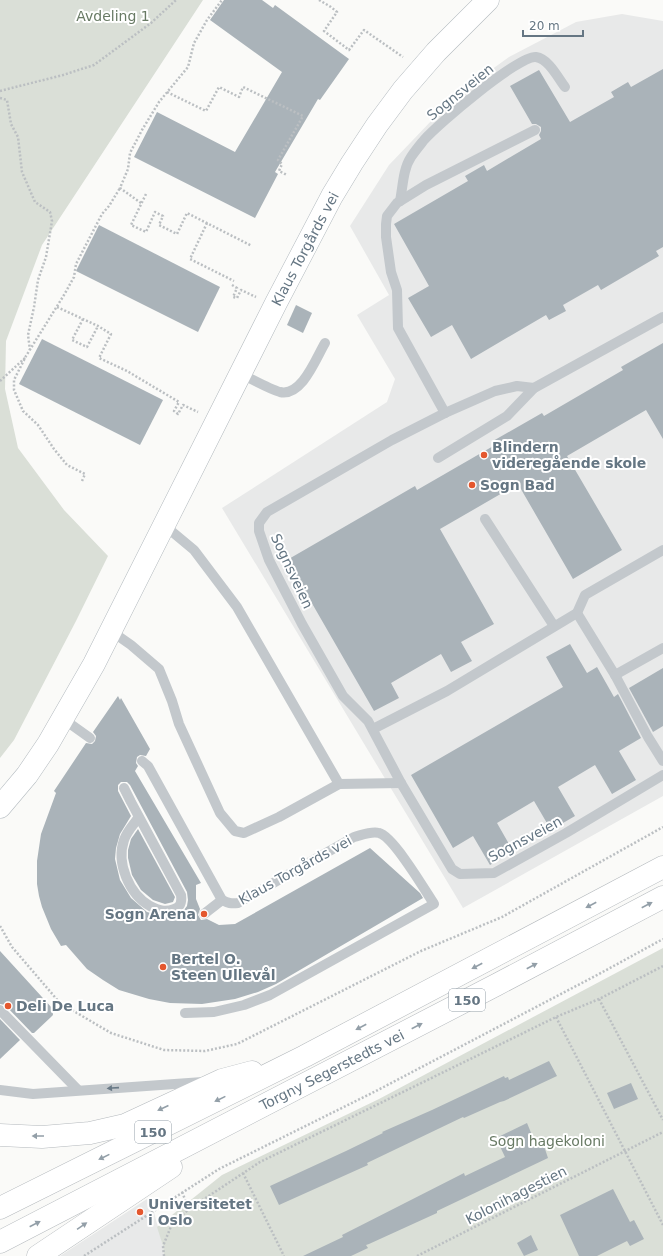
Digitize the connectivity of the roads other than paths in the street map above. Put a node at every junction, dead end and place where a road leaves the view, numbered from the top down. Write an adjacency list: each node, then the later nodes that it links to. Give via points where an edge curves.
1 (488, 0): 7 (main road, Klaus Torgårds vei, via 436,52 403,90 352,164 306,245)
2 (565, 87): 4 (lane, Sognsveien, via 542,59 530,57 514,66 480,91 424,139 407,165)
3 (535, 130): 4 (lane, Sognsveien, via 426,185)
4 (400, 201): 9 (lane, Sognsveien, via 387,216 386,224 388,257 397,290 398,328)
5 (663, 317): 8 (lane)
6 (324, 343): 7 (lane, via 305,380 291,391 281,392)
7 (241, 374): 12 (main road, Klaus Torgårds vei)
8 (534, 388): 9 (lane, Sognsveien, via 517,386 495,391); 10 (lane, via 507,416)
9 (445, 413): 20 (lane, Sognsveien, via 392,440 267,512 259,523 259,531 269,560 302,624 343,696)
10 (438, 458)
11 (485, 519): 15 (lane)
12 (164, 525): 16 (main road, Klaus Torgårds vei); 26 (lane, via 194,550 237,607)
13 (663, 550): 14 (lane, via 585,595)
14 (577, 614): 15 (lane); 18 (lane)
15 (554, 626): 20 (lane, via 447,691)
16 (111, 631): 19 (main road, Klaus Torgårds vei); 26 (lane, via 159,669 179,724 220,813 235,831 244,833)
17 (663, 648): 18 (lane)
18 (615, 675): 22 (lane, via 648,738)
19 (62, 718): 21 (lane); 28 (main road, Klaus Torgårds vei, via 27,775)
20 (373, 729): 25 (lane, Sognsveien)
21 (90, 738)
22 (663, 760)
23 (142, 761): 32 (lane, Klaus Torgårds vei, via 148,766)
24 (663, 775): 25 (lane, Sognsveien, via 494,873 483,874 460,874 452,869)
25 (401, 783): 26 (lane)
26 (339, 784)
27 (124, 788): 29 (lane)
28 (0, 807)
29 (139, 816): 29 (lane, via 181,895 182,902 178,908 170,911 158,910 144,902 125,875 121,855 124,840)
30 (663, 868): 36 (main road, Torgny Segerstedts vei / 150, one-way to 36)
31 (663, 897): 40 (main road, Torgny Segerstedts vei / 150, one-way to 31)
32 (222, 900): 33 (lane); 35 (lane, Klaus Torgårds vei, via 227,903 238,903 354,837 379,833 387,837 396,848 434,904 270,995 244,1005 214,1012)
33 (204, 914)
34 (0, 1010): 39 (lane)
35 (184, 1013)
36 (305, 1056): 37 (main road); 42 (main road, Torgny Segerstedts vei / 150, one-way to 42)
37 (222, 1080): 39 (lane, one-way to 39); 41 (main road, one-way to 41, via 125,1126 66,1135)
38 (0, 1090): 39 (lane, via 33,1094)
39 (78, 1090)
40 (270, 1102): 43 (main road, Torgny Segerstedts vei / 150, one-way to 40); 44 (main road, one-way to 40)
41 (0, 1135)
42 (0, 1208)
43 (0, 1242)
44 (38, 1256)

